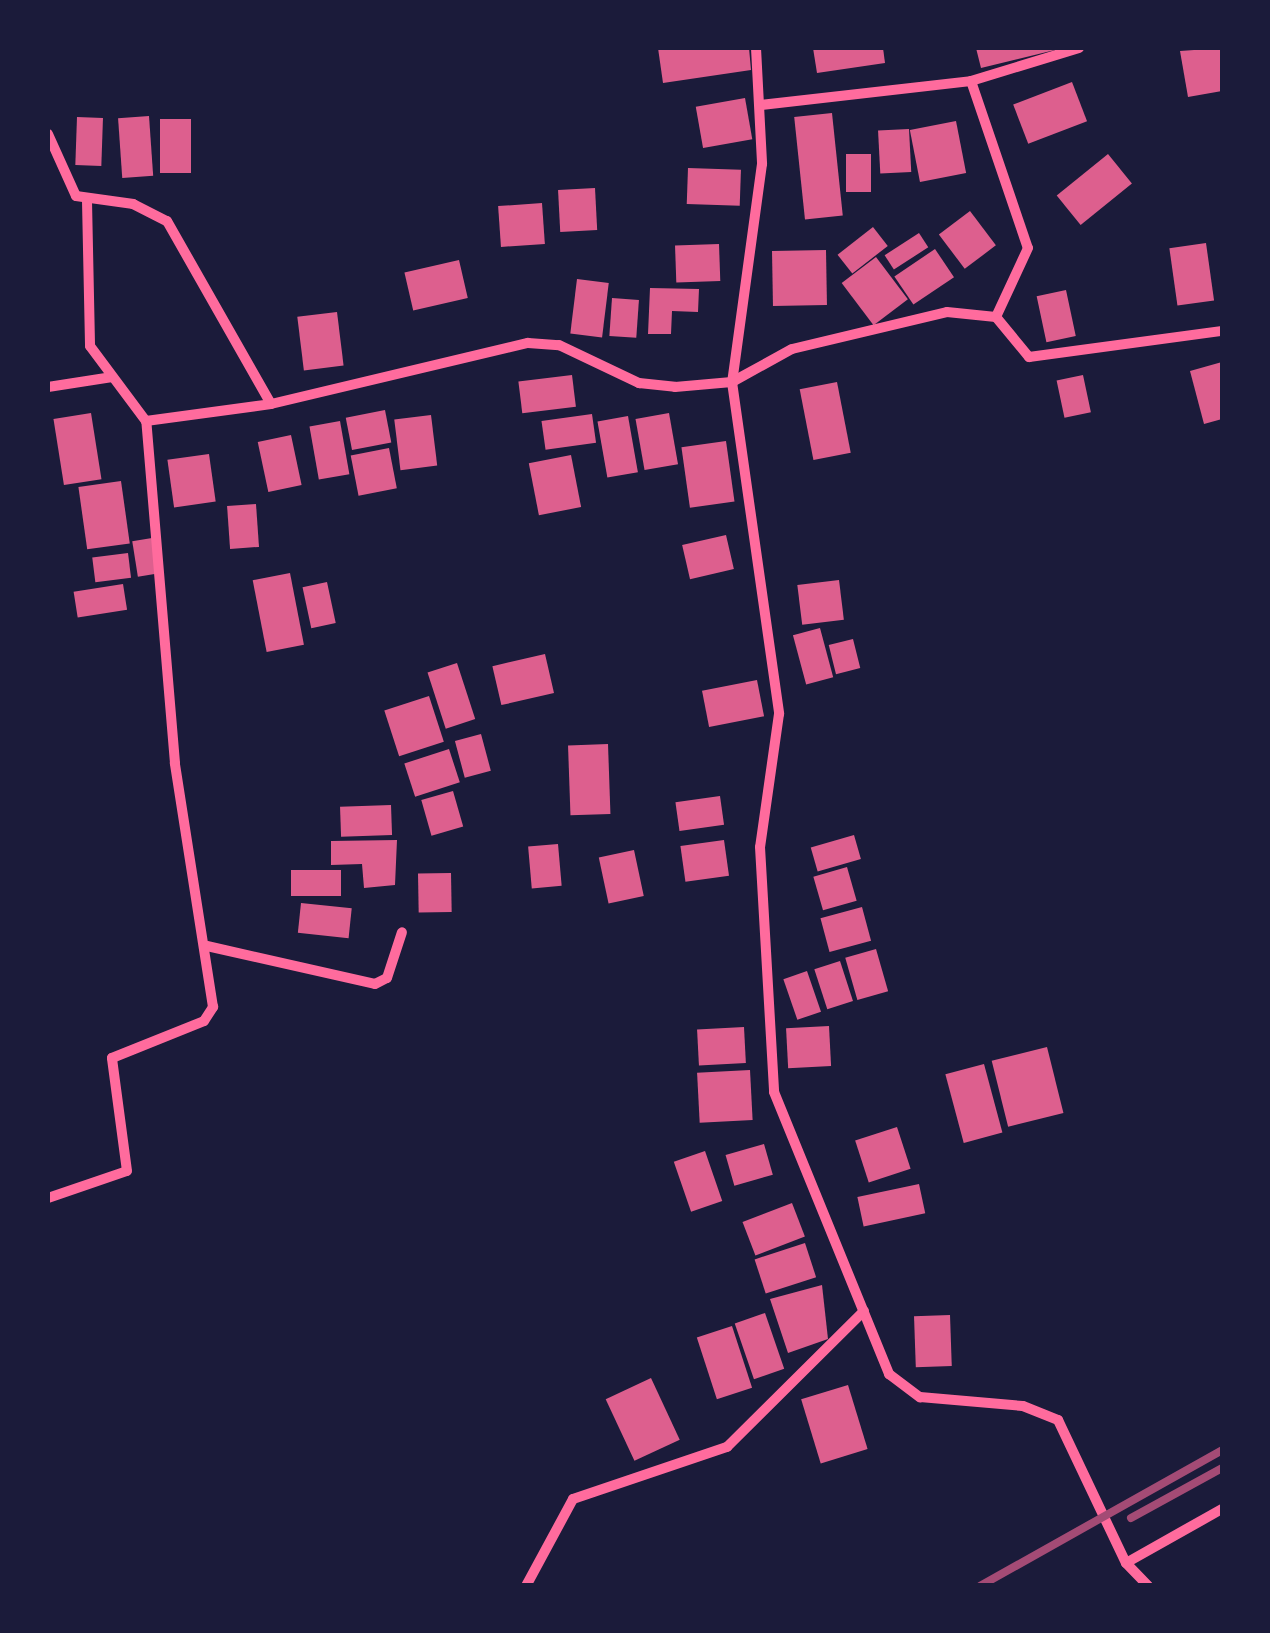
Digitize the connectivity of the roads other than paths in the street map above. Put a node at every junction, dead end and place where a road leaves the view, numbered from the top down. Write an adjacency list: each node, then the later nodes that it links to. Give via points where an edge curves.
1 (756, 48): 4 (street)
2 (1079, 48): 3 (street)
3 (971, 81): 4 (street); 7 (street, via 1028,248)
4 (761, 105): 10 (street)
5 (48, 134): 6 (street, via 60,174)
6 (87, 201): 9 (street, via 90,346); 12 (street, via 133,204 167,221)
7 (996, 317): 8 (street, via 1030,357); 10 (street, via 947,312 824,340)
8 (1222, 330)
9 (112, 377): 11 (street); 13 (street)
10 (732, 382): 12 (street, via 639,382 560,345 528,344); 17 (street, via 779,714 760,848 772,1078)
11 (48, 387)
12 (271, 404): 13 (street)
13 (146, 421): 15 (street, via 175,764)
14 (402, 932): 15 (street, via 386,978 375,984)
15 (207, 946): 16 (street, via 213,1007 204,1022 112,1058 127,1171)
16 (48, 1198)
17 (864, 1312): 19 (street, via 901,1388 1058,1420); 20 (street, via 727,1447 573,1499)
18 (1222, 1510): 19 (street)
19 (1126, 1563): 21 (street)
20 (526, 1586)
21 (1148, 1586)

